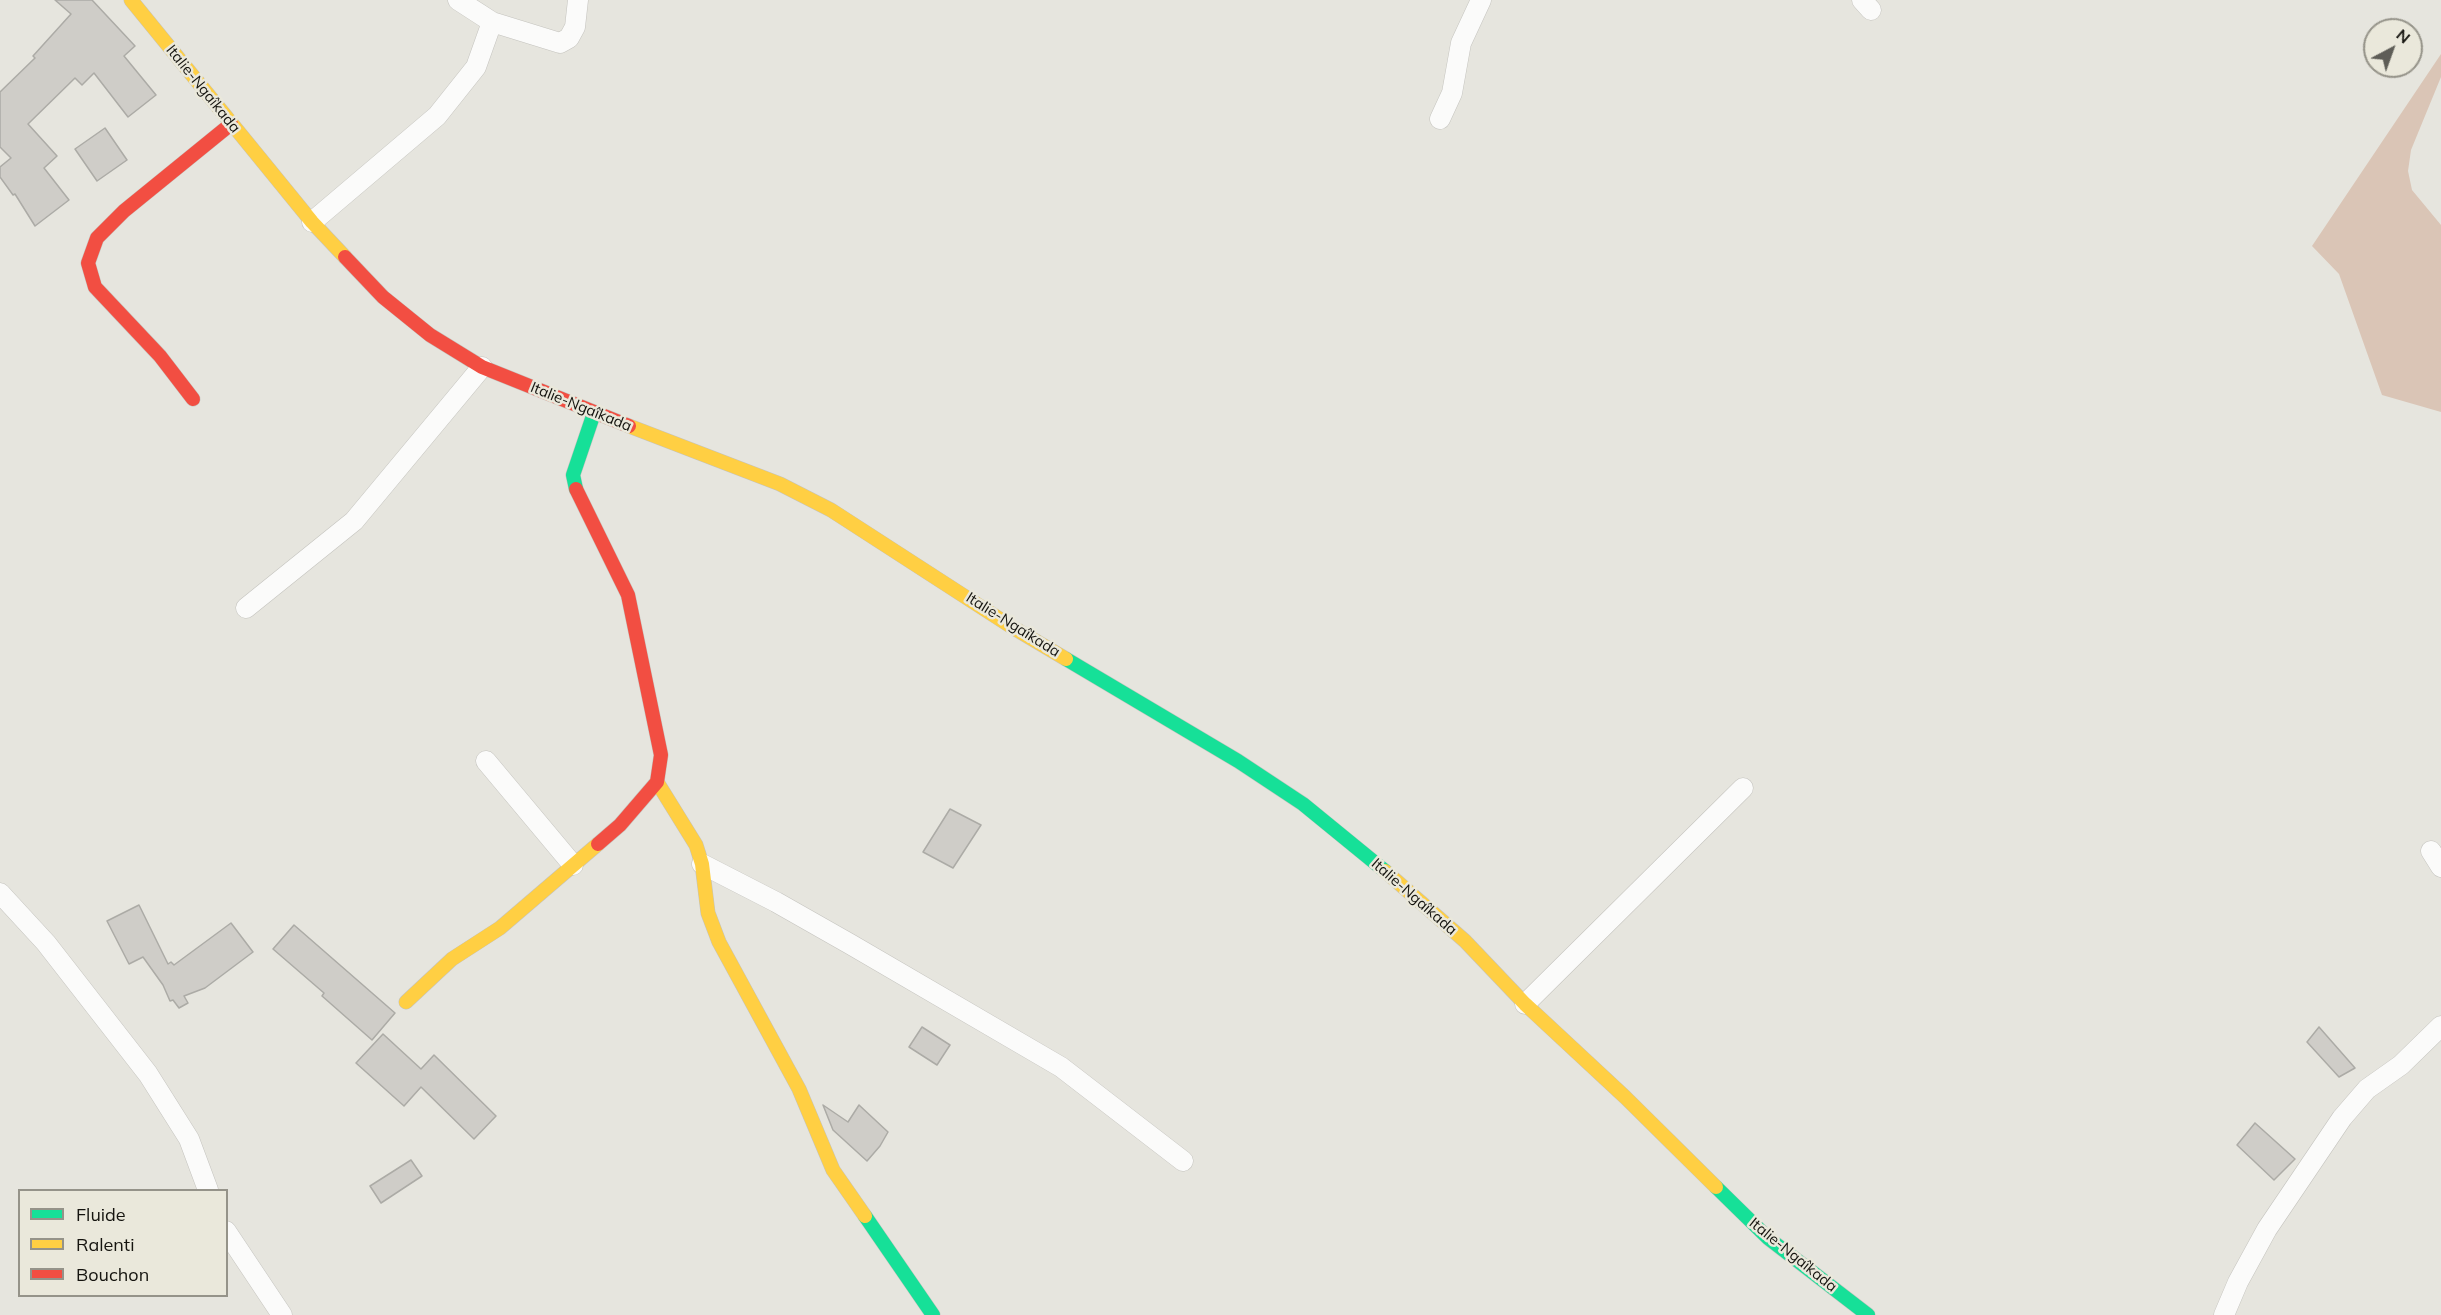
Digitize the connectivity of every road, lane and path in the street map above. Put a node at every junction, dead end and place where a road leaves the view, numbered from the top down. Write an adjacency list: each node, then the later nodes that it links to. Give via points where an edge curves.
1 (131, 0): 7 (street, Italie-Ngaîkada)
2 (458, 0): 5 (street)
3 (578, 0): 5 (street, via 575,27 569,38 560,43)
4 (1480, 0): 6 (street, via 1461,43 1452,93)
5 (492, 22): 8 (street, via 476,67 437,116)
6 (1440, 119)
7 (231, 124): 8 (street, Italie-Ngaîkada); 10 (street, via 117,218 97,238 88,263 95,287 160,356)
8 (312, 222): 9 (street, Italie-Ngaîkada, via 382,297 430,336)
9 (482, 367): 11 (street, Italie-Ngaîkada); 12 (street, via 354,521)
10 (193, 399)
11 (594, 413): 14 (street, via 573,475 576,491 628,595 661,755); 20 (street, Italie-Ngaîkada, via 780,484 831,510 1012,627 1238,761 1303,804 1416,896)
12 (246, 608)
13 (486, 761): 17 (street)
14 (657, 782): 16 (street, via 696,845); 17 (street, via 620,825)
15 (1743, 788): 20 (street)
16 (702, 864): 22 (street, via 850,944 1061,1067); 27 (street, via 708,913 719,942 799,1089 833,1170)
17 (573, 865): 19 (street, via 500,928 452,959)
18 (0, 893): 23 (street, via 46,943 148,1074 189,1139)
19 (406, 1002)
20 (1525, 1004): 25 (street, Italie-Ngaîkada)
21 (2441, 1026): 29 (street, via 2401,1065 2367,1089 2342,1118 2267,1229)
22 (1183, 1161)
23 (207, 1189)
24 (228, 1234): 26 (street)
25 (1842, 1306): 28 (street, Italie-Ngaîkada)
26 (282, 1315)
27 (933, 1315)
28 (1868, 1315)
29 (2224, 1315)

